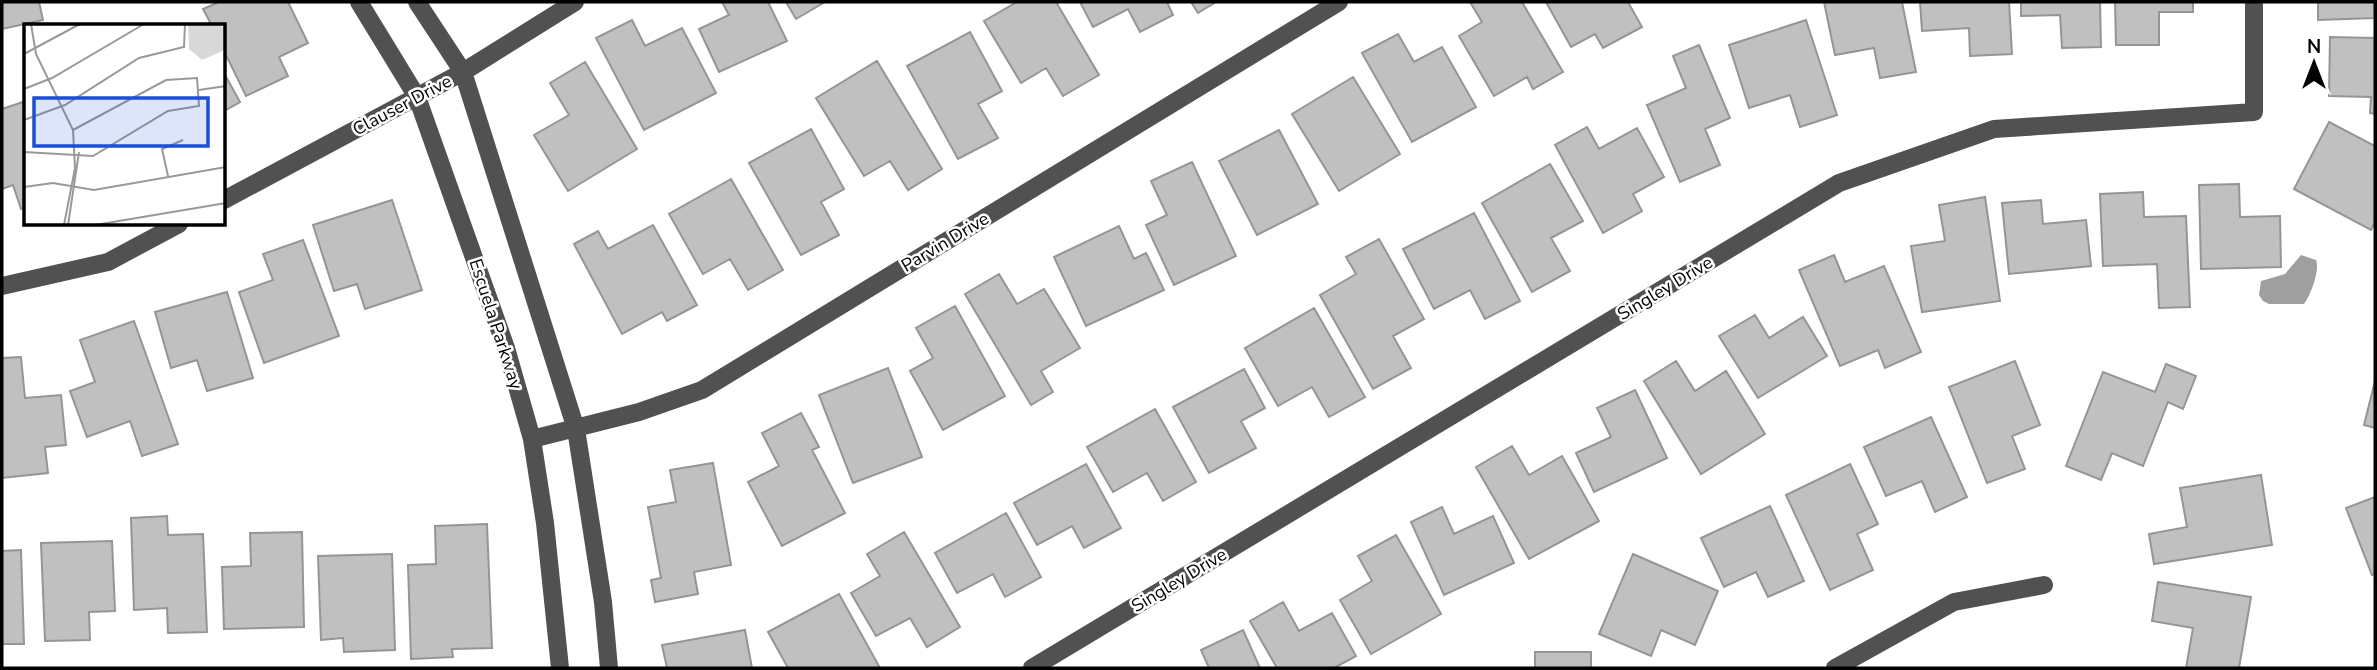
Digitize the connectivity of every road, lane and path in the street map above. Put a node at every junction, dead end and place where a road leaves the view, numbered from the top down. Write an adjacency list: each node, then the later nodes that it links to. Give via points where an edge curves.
1 (359, 2): 7 (street, Escuela Parkway)
2 (417, 2): 6 (street)
3 (575, 2): 6 (street, Clauser Drive)
4 (1339, 2): 11 (street, Parvin Drive, via 702,390)
5 (2254, 2): 16 (street, Singley Drive, via 2254,111 1994,129 1839,183)
6 (463, 72): 7 (street, Clauser Drive); 11 (street)
7 (417, 97): 8 (street, Clauser Drive); 12 (street, Escuela Parkway, via 506,348)
8 (226, 199)
9 (175, 226): 10 (street, via 108,262)
10 (2, 286)
11 (576, 429): 12 (street, Parvin Drive); 15 (street)
12 (532, 439): 14 (street, Escuela Parkway)
13 (2044, 585): 17 (street, via 1954,602)
14 (560, 668)
15 (609, 668)
16 (1032, 668)
17 (1835, 668)

